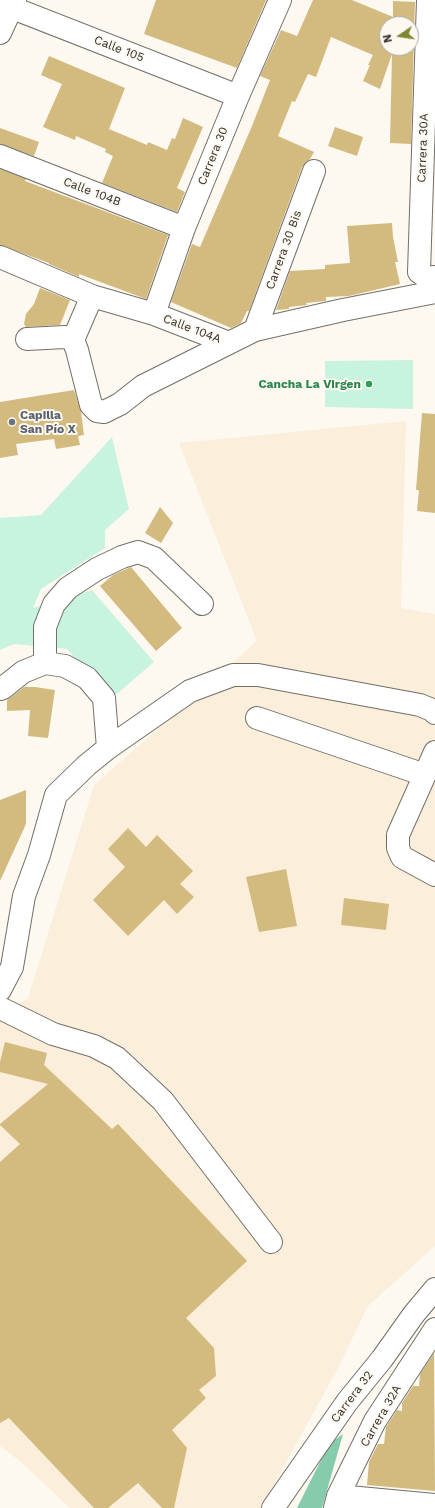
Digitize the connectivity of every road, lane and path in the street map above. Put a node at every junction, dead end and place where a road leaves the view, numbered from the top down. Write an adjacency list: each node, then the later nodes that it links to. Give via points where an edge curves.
1 (280, 0): 5 (street, Carrera 30)
2 (428, 0): 10 (street, Carrera 30A)
3 (9, 3): 4 (street); 5 (street, Calle 105)
4 (0, 33)
5 (238, 96): 8 (street, Carrera 30)
6 (0, 156): 8 (street, Calle 104B)
7 (314, 170): 14 (street, Carrera 30 Bis)
8 (184, 228): 13 (street, Carrera 30)
9 (0, 257): 12 (street, Calle 104A)
10 (427, 274)
11 (435, 292): 14 (street, Calle 104A)
12 (92, 296): 13 (street, Calle 104A); 16 (street)
13 (154, 314): 17 (street, Calle 104A)
14 (255, 330): 17 (street, Calle 104A)
15 (27, 339): 16 (street, via 65,337)
16 (73, 340): 17 (street, via 91,405 97,411 104,412 120,404 143,386)
17 (229, 343)
18 (202, 604): 19 (street, via 154,558 138,552 122,557 96,569 68,588 54,604 45,627)
19 (45, 664): 20 (street, via 23,672); 23 (street, via 65,666 87,678 104,698)
20 (0, 689)
21 (435, 713): 23 (street, via 420,705 258,675 233,675 190,691)
22 (257, 718): 25 (street)
23 (108, 748): 27 (street, via 56,795 24,896 12,967)
24 (435, 752): 25 (street)
25 (425, 775): 26 (street, via 398,835 398,848 402,857)
26 (435, 875)
27 (0, 990)
28 (0, 1008): 29 (street, via 53,1034 94,1046 117,1058 163,1101)
29 (271, 1242)
30 (435, 1289): 34 (street, Carrera 32, via 347,1402)
31 (435, 1329): 32 (street, Carrera 32A, via 375,1421)
32 (336, 1502): 33 (street)
33 (435, 1505)
34 (273, 1508)

